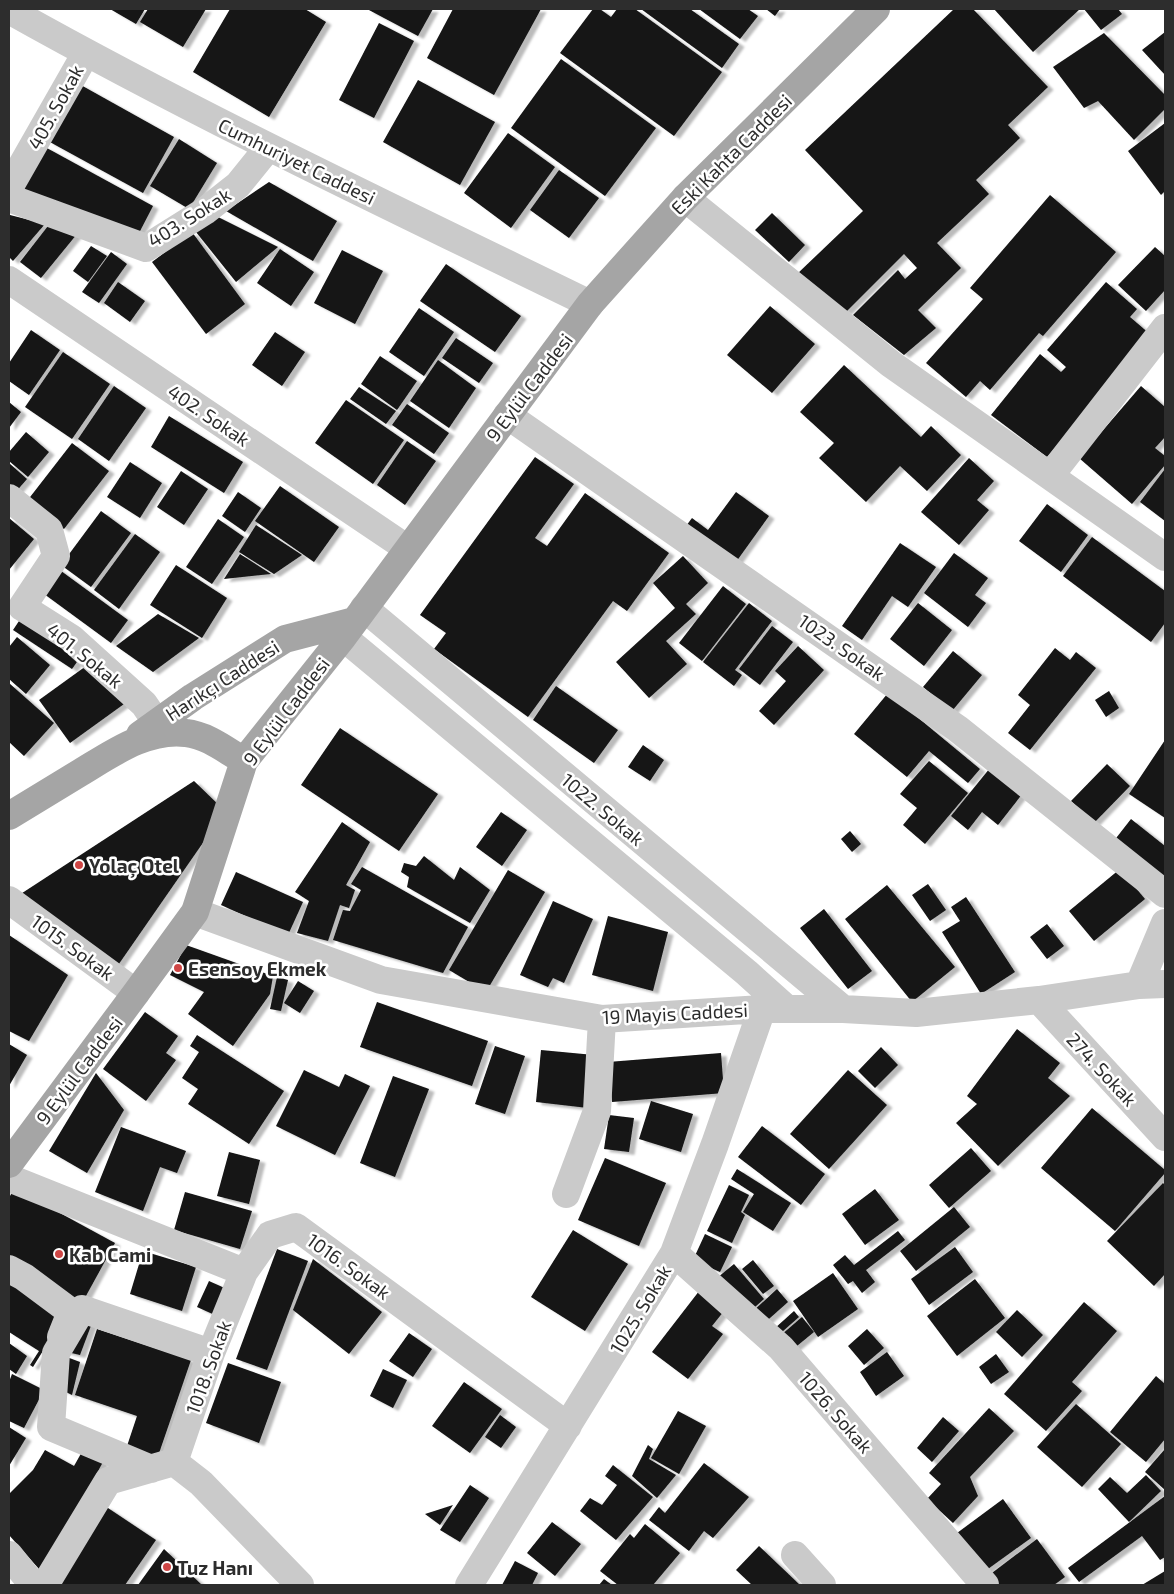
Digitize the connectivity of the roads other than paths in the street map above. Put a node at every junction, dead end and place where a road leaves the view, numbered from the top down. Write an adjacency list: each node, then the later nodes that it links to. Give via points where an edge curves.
1 (876, 9): 7 (main road, Eski Kahta Caddesi)
2 (24, 13): 3 (street, Cumhuriyet Caddesi)
3 (86, 53): 4 (street, Cumhuriyet Caddesi); 5 (street, 405. Sokak)
4 (268, 148): 6 (street, 403. Sokak, via 238,185 205,211 146,248); 9 (street, Cumhuriyet Caddesi)
5 (9, 188)
6 (9, 198)
7 (685, 198): 9 (main road, Eski Kahta Caddesi); 12 (street, via 891,364)
8 (9, 280): 14 (street, 402. Sokak)
9 (590, 304): 11 (main road, 9 Eylül Caddesi)
10 (1165, 328): 12 (street)
11 (507, 415): 14 (main road, 9 Eylül Caddesi); 21 (street, 1023. Sokak, via 958,729)
12 (1050, 476): 15 (street)
13 (9, 498): 17 (street, 401. Sokak, via 49,530 56,556 22,607 71,638 144,704)
14 (408, 549): 16 (main road, 9 Eylül Caddesi)
15 (1165, 557)
16 (354, 622): 17 (main road, Harıkçı Caddesi, via 285,639); 19 (main road, 9 Eylül Caddesi); 28 (street, 1022. Sokak, via 747,973); 29 (street, 1022. Sokak)
17 (157, 723): 18 (main road, Harıkçı Caddesi)
18 (127, 745): 19 (main road, Harıkçı Caddesi, via 170,732 186,733 200,736); 20 (main road, Harıkçı Caddesi)
19 (244, 761): 23 (main road, 9 Eylül Caddesi)
20 (9, 816)
21 (1165, 894)
22 (9, 900): 26 (street, 1015. Sokak)
23 (195, 912): 26 (main road, 9 Eylül Caddesi); 30 (street, 19 Mayis Caddesi, via 381,980)
24 (1165, 923): 25 (street, 19 Mayis Caddesi)
25 (1152, 985): 27 (street, 19 Mayis Caddesi)
26 (136, 994): 32 (main road, 9 Eylül Caddesi)
27 (1039, 1000): 29 (street, 19 Mayis Caddesi, via 916,1013); 31 (street, 274. Sokak)
28 (774, 1009): 29 (street, 19 Mayis Caddesi); 30 (street, 19 Mayis Caddesi); 35 (street, 1025. Sokak, via 715,1144)
29 (843, 1010)
30 (602, 1019): 34 (street, via 597,1111)
31 (1165, 1137)
32 (9, 1164)
33 (9, 1178): 37 (street)
34 (566, 1194)
35 (674, 1253): 40 (street, 1025. Sokak); 47 (street, 1026. Sokak, via 781,1348)
36 (9, 1269): 38 (street, via 70,1312)
37 (244, 1272): 39 (street, 1018. Sokak); 40 (street, 1016. Sokak, via 270,1236 296,1227)
38 (56, 1353): 39 (street, via 82,1309); 41 (street, via 51,1427)
39 (211, 1353): 41 (street, 1018. Sokak)
40 (568, 1426): 45 (street, 1025. Sokak)
41 (162, 1465): 43 (street, via 108,1481); 44 (street, via 200,1483)
42 (795, 1554): 46 (street)
43 (45, 1585)
44 (300, 1585)
45 (469, 1585)
46 (822, 1585)
47 (985, 1585)

